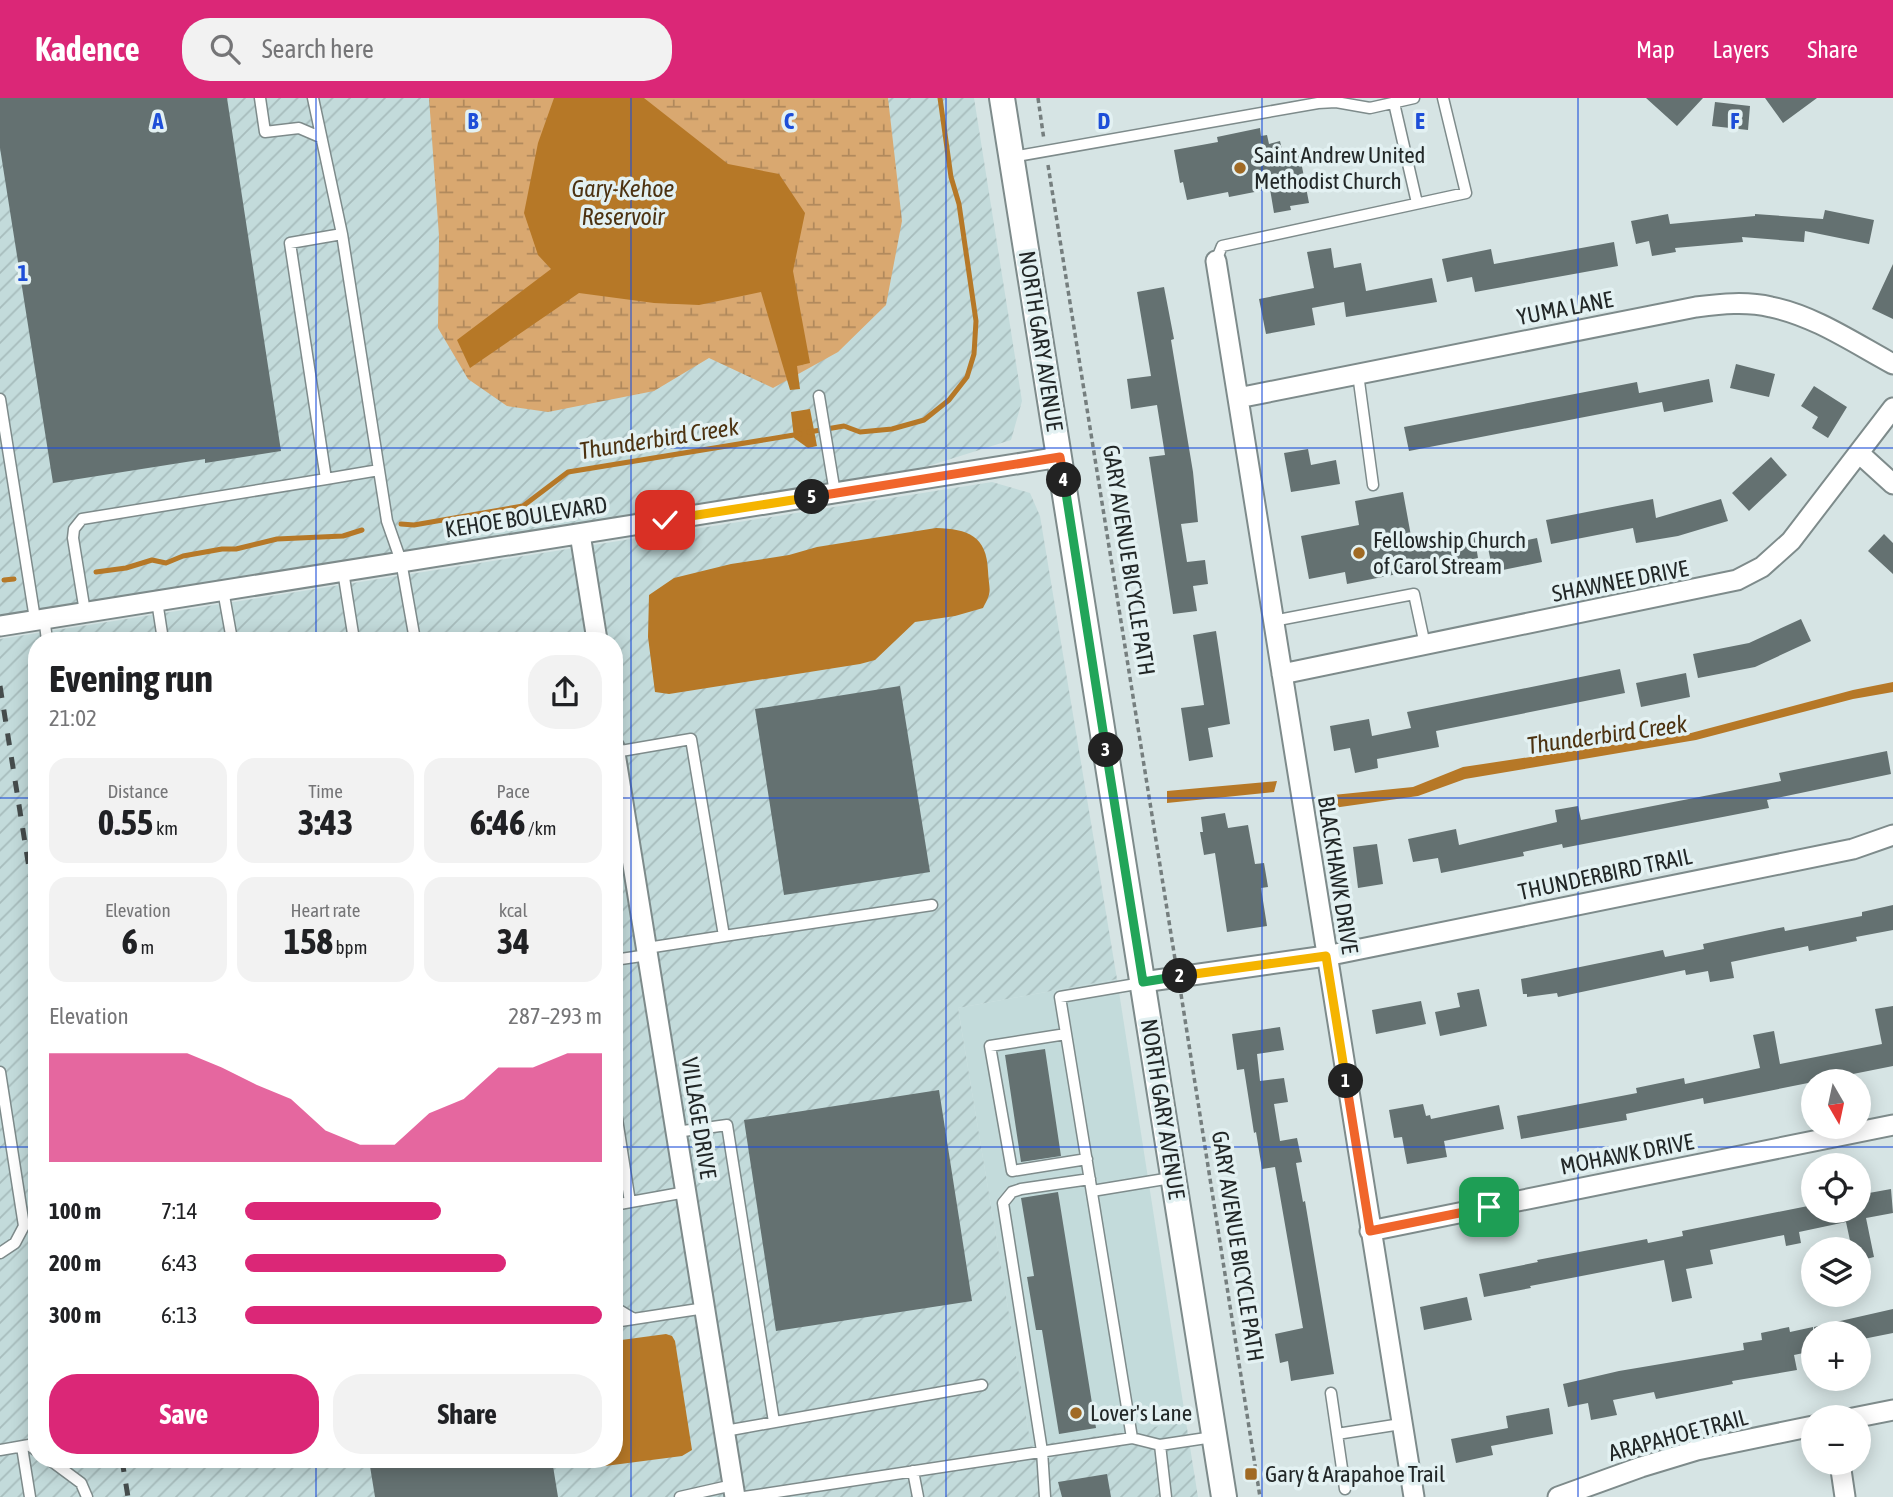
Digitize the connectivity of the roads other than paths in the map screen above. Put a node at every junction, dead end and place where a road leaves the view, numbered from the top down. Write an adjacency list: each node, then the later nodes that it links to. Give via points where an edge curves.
1 (260, 98): 7 (lane, via 265,132 299,128)
2 (313, 98): 7 (lane)
3 (1002, 98): 8 (street, NORTH GARY AVENUE)
4 (1414, 98): 6 (lane)
5 (1443, 98): 9 (lane, via 1466,193)
6 (1394, 103): 8 (lane, via 1370,108 1318,103); 9 (lane)
7 (320, 137): 10 (lane)
8 (1012, 157): 19 (street, NORTH GARY AVENUE)
9 (1417, 203): 11 (lane, via 1222,246)
10 (342, 234): 20 (lane); 21 (lane, via 290,243)
11 (1216, 261): 15 (street, BLACKHAWK DRIVE)
12 (1893, 364): 13 (street, YUMA LANE, via 1796,313 1730,303)
13 (1359, 374): 15 (street, YUMA LANE); 23 (lane)
14 (819, 396): 24 (lane)
15 (1238, 398): 32 (street, BLACKHAWK DRIVE)
16 (0, 399): 31 (lane)
17 (1893, 408): 18 (street, SHAWNEE DRIVE)
18 (1860, 454): 22 (street); 40 (street, SHAWNEE DRIVE, via 1791,541 1762,567 1737,580)
19 (1060, 457): 24 (street, KEHOE BOULEVARD); 50 (street, NORTH GARY AVENUE)
20 (379, 470): 21 (lane); 26 (lane, via 387,521)
21 (326, 479): 30 (lane, via 82,519 73,538)
22 (1893, 484)
23 (1373, 485)
24 (835, 493): 25 (street, KEHOE BOULEVARD)
25 (580, 534): 26 (street, KEHOE BOULEVARD); 39 (street)
26 (401, 561): 27 (street, KEHOE BOULEVARD); 38 (lane)
27 (343, 570): 28 (street, KEHOE BOULEVARD); 37 (lane)
28 (223, 590): 29 (street, KEHOE BOULEVARD); 36 (lane)
29 (157, 601): 30 (street, KEHOE BOULEVARD); 35 (lane)
30 (85, 612): 31 (street, KEHOE BOULEVARD)
31 (40, 618): 33 (street, KEHOE BOULEVARD); 34 (lane)
32 (1273, 621): 40 (lane, via 1414,594); 41 (street, BLACKHAWK DRIVE)
33 (0, 626)
34 (44, 632)
35 (162, 632)
36 (231, 632)
37 (353, 632)
38 (414, 632)
39 (596, 632)
40 (1425, 645): 41 (street, SHAWNEE DRIVE)
41 (1282, 674): 48 (street, BLACKHAWK DRIVE)
42 (623, 751): 46 (lane, via 691,739)
43 (1893, 835): 48 (street, THUNDERBIRD TRAIL, via 1853,849)
44 (623, 854): 47 (street, VILLAGE DRIVE)
45 (932, 905): 46 (lane)
46 (724, 936): 47 (lane)
47 (647, 951): 49 (lane); 54 (street, VILLAGE DRIVE)
48 (1326, 956): 50 (street, THUNDERBIRD TRAIL); 63 (street, BLACKHAWK DRIVE)
49 (623, 958)
50 (1143, 982): 51 (lane, via 1060,997); 57 (street, NORTH GARY AVENUE)
51 (1066, 1034): 56 (lane); 56 (lane, via 990,1046 1012,1171)
52 (0, 1072): 64 (lane, via 24,1226 15,1243)
53 (1893, 1125): 63 (street, MOHAWK DRIVE)
54 (676, 1132): 60 (street, VILLAGE DRIVE); 73 (lane, via 727,1125)
55 (623, 1157): 61 (lane)
56 (1087, 1158): 58 (lane)
57 (1174, 1178): 59 (lane); 78 (street, NORTH GARY AVENUE)
58 (1090, 1179): 59 (lane); 84 (lane, via 1021,1189 1003,1203)
59 (1093, 1191): 79 (lane)
60 (686, 1192): 61 (lane); 65 (street, VILLAGE DRIVE)
61 (630, 1202): 62 (lane)
62 (623, 1203)
63 (1370, 1231): 74 (street, BLACKHAWK DRIVE)
64 (0, 1253)
65 (705, 1308): 67 (lane); 76 (street, VILLAGE DRIVE)
66 (623, 1312): 67 (lane)
67 (635, 1319): 68 (lane)
68 (623, 1321)
69 (982, 1385): 73 (lane)
70 (1331, 1393): 77 (lane)
71 (1893, 1410): 72 (street)
72 (1871, 1414)
73 (774, 1422): 76 (lane)
74 (1401, 1424): 77 (lane); 97 (street, BLACKHAWK DRIVE)
75 (1801, 1429): 98 (street, ARAPAHOE TRAIL, via 1698,1450)
76 (725, 1432): 89 (street, VILLAGE DRIVE)
77 (1337, 1434): 88 (lane)
78 (1214, 1437): 81 (lane); 96 (street, NORTH GARY AVENUE)
79 (1132, 1438): 81 (lane); 84 (lane)
80 (28, 1445): 82 (lane)
81 (1160, 1446): 95 (lane)
82 (22, 1447): 83 (lane); 90 (lane)
83 (0, 1450)
84 (1042, 1451): 86 (lane); 94 (lane)
85 (61, 1468): 91 (lane, via 81,1483)
86 (913, 1471): 89 (lane); 93 (lane)
87 (1842, 1475): 99 (street)
88 (1345, 1489)
89 (738, 1493): 92 (lane)
90 (30, 1497)
91 (87, 1497)
92 (680, 1497)
93 (918, 1497)
94 (1045, 1497)
95 (1166, 1497)
96 (1224, 1497)
97 (1413, 1497)
98 (1558, 1497)
99 (1845, 1497)

